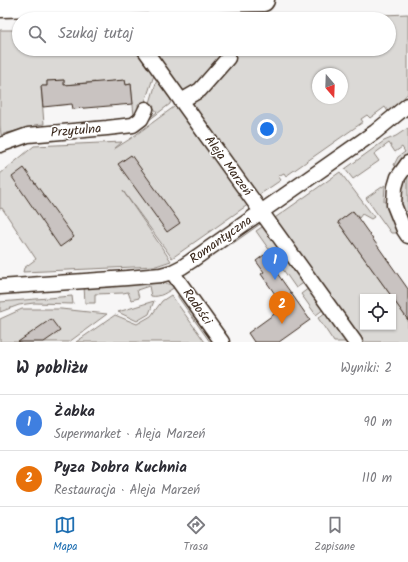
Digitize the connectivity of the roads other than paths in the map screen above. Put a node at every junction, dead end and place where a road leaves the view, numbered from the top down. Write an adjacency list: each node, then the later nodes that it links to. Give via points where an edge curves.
1 (263, 0): 2 (main road)
2 (0, 6)
3 (149, 56): 5 (street, Aleja Marzeń)
4 (228, 58): 5 (street, via 200,90)
5 (181, 100): 10 (street, Aleja Marzeń)
6 (408, 106): 10 (street, Romantyczna)
7 (146, 110): 8 (street, Przytulna, via 134,125 28,135)
8 (0, 145)
9 (408, 162): 11 (street, via 398,177 394,205)
10 (261, 212): 12 (street, Romantyczna); 15 (street, Aleja Marzeń)
11 (408, 236)
12 (172, 272): 13 (street, Romantyczna, via 127,278); 14 (street, Radości)
13 (0, 287)
14 (222, 342)
15 (355, 342)

